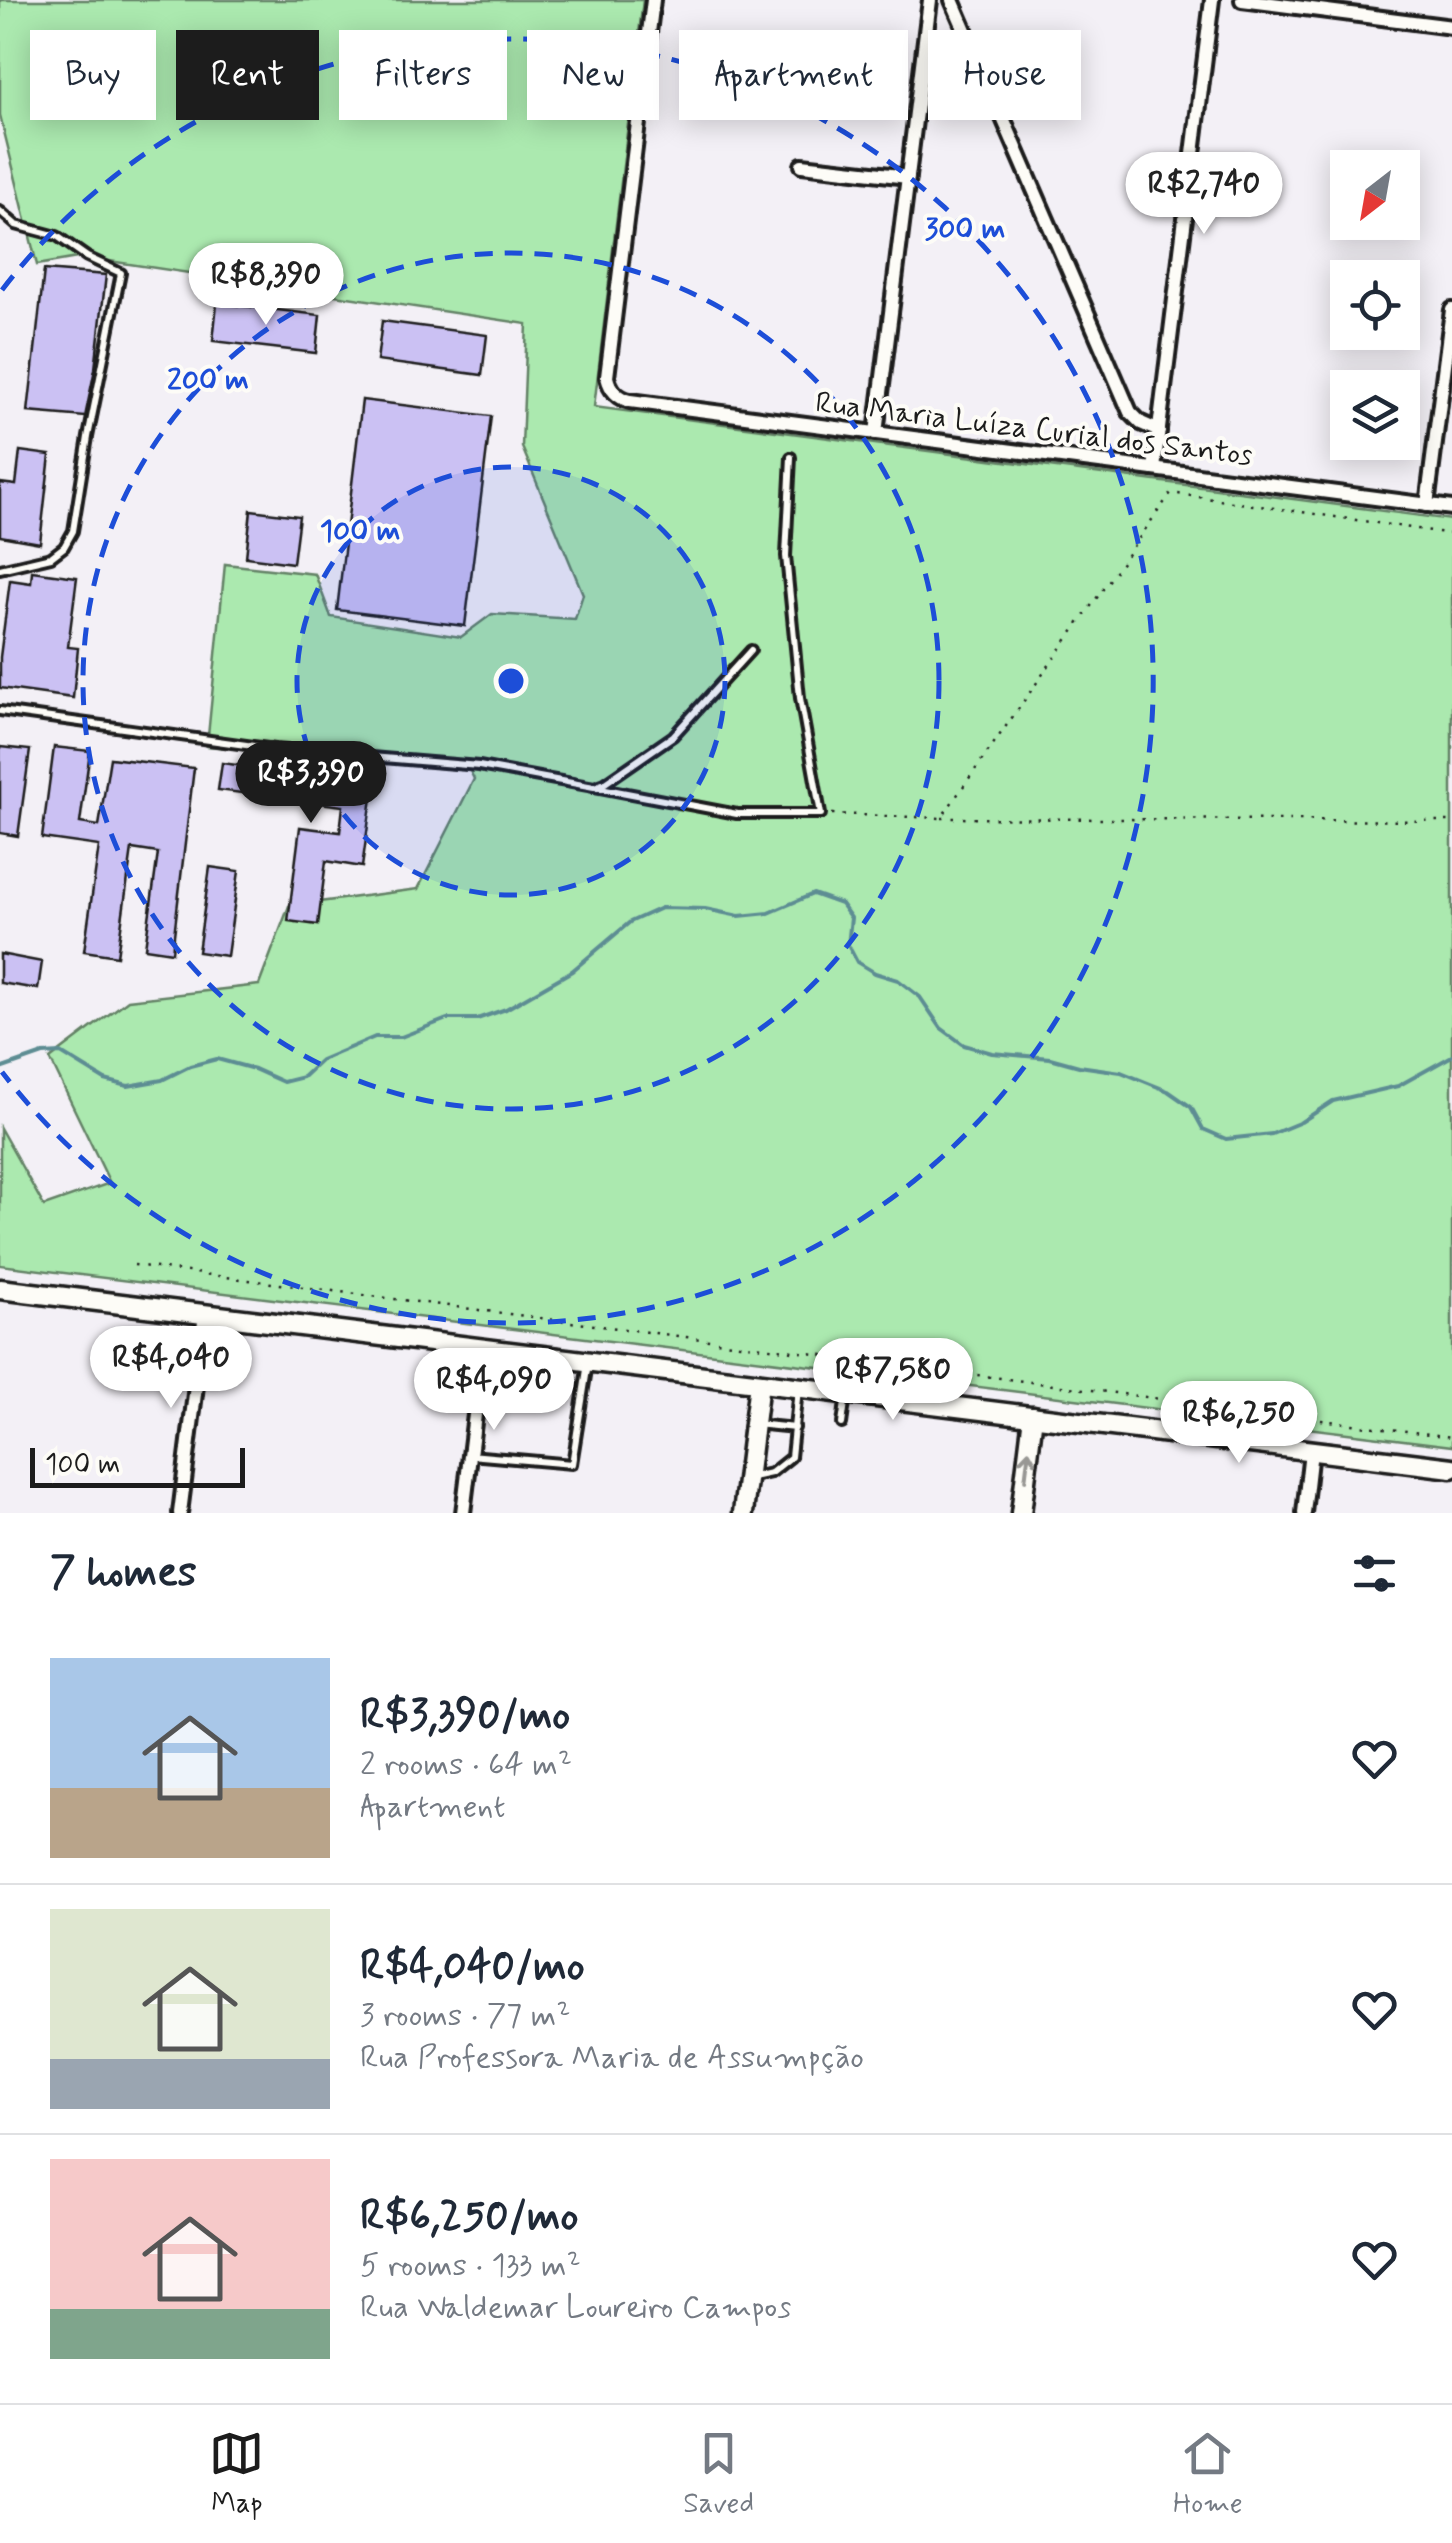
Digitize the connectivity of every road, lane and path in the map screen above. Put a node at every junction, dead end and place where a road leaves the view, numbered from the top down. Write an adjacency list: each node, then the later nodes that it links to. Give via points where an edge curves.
1 (653, 0): 12 (street, Rua Maria Luíza Curial dos Santos, via 607,377 613,392 630,401)
2 (930, 0): 8 (street)
3 (952, 0): 11 (street, via 1130,412)
4 (1212, 0): 11 (street)
5 (1242, 0): 6 (street)
6 (1452, 27)
7 (802, 166): 8 (street)
8 (908, 177): 12 (street)
9 (0, 211): 18 (lane, via 16,226 57,236 121,273 73,530 50,557)
10 (1452, 310): 15 (street)
11 (1159, 431): 14 (street)
12 (876, 433): 14 (street, Rua Maria Luíza Curial dos Santos)
13 (791, 458): 22 (lane, via 786,556 800,698)
14 (1154, 469): 15 (street, Rua Maria Luíza Curial dos Santos)
15 (1428, 505): 16 (street, Rua Maria Luíza Curial dos Santos)
16 (1452, 508)
17 (1452, 534): 23 (path, via 1171,493)
18 (0, 569)
19 (752, 650): 21 (lane, via 673,736)
20 (0, 711): 21 (lane, via 275,749 479,766)
21 (594, 787): 22 (lane, via 737,814)
22 (821, 814): 23 (path)
23 (941, 818): 24 (path)
24 (1452, 821)
25 (134, 1265): 37 (path)
26 (0, 1289): 27 (main road)
27 (205, 1314): 28 (main road); 42 (street)
28 (483, 1348): 29 (main road); 39 (street)
29 (588, 1362): 30 (main road); 39 (lane, via 572,1464)
30 (759, 1382): 31 (main road); 34 (main road)
31 (798, 1388): 32 (main road); 36 (lane)
32 (846, 1393): 33 (main road); 35 (lane)
33 (1032, 1416): 38 (main road); 45 (main road, one-way to 33)
34 (754, 1424): 36 (lane); 41 (main road)
35 (842, 1424)
36 (797, 1433): 41 (lane, via 784,1463)
37 (1452, 1437)
38 (1312, 1450): 40 (main road); 46 (street)
39 (470, 1454): 43 (street)
40 (1452, 1468)
41 (748, 1478): 44 (main road)
42 (180, 1513)
43 (462, 1513)
44 (743, 1513)
45 (1021, 1513)
46 (1304, 1513)

